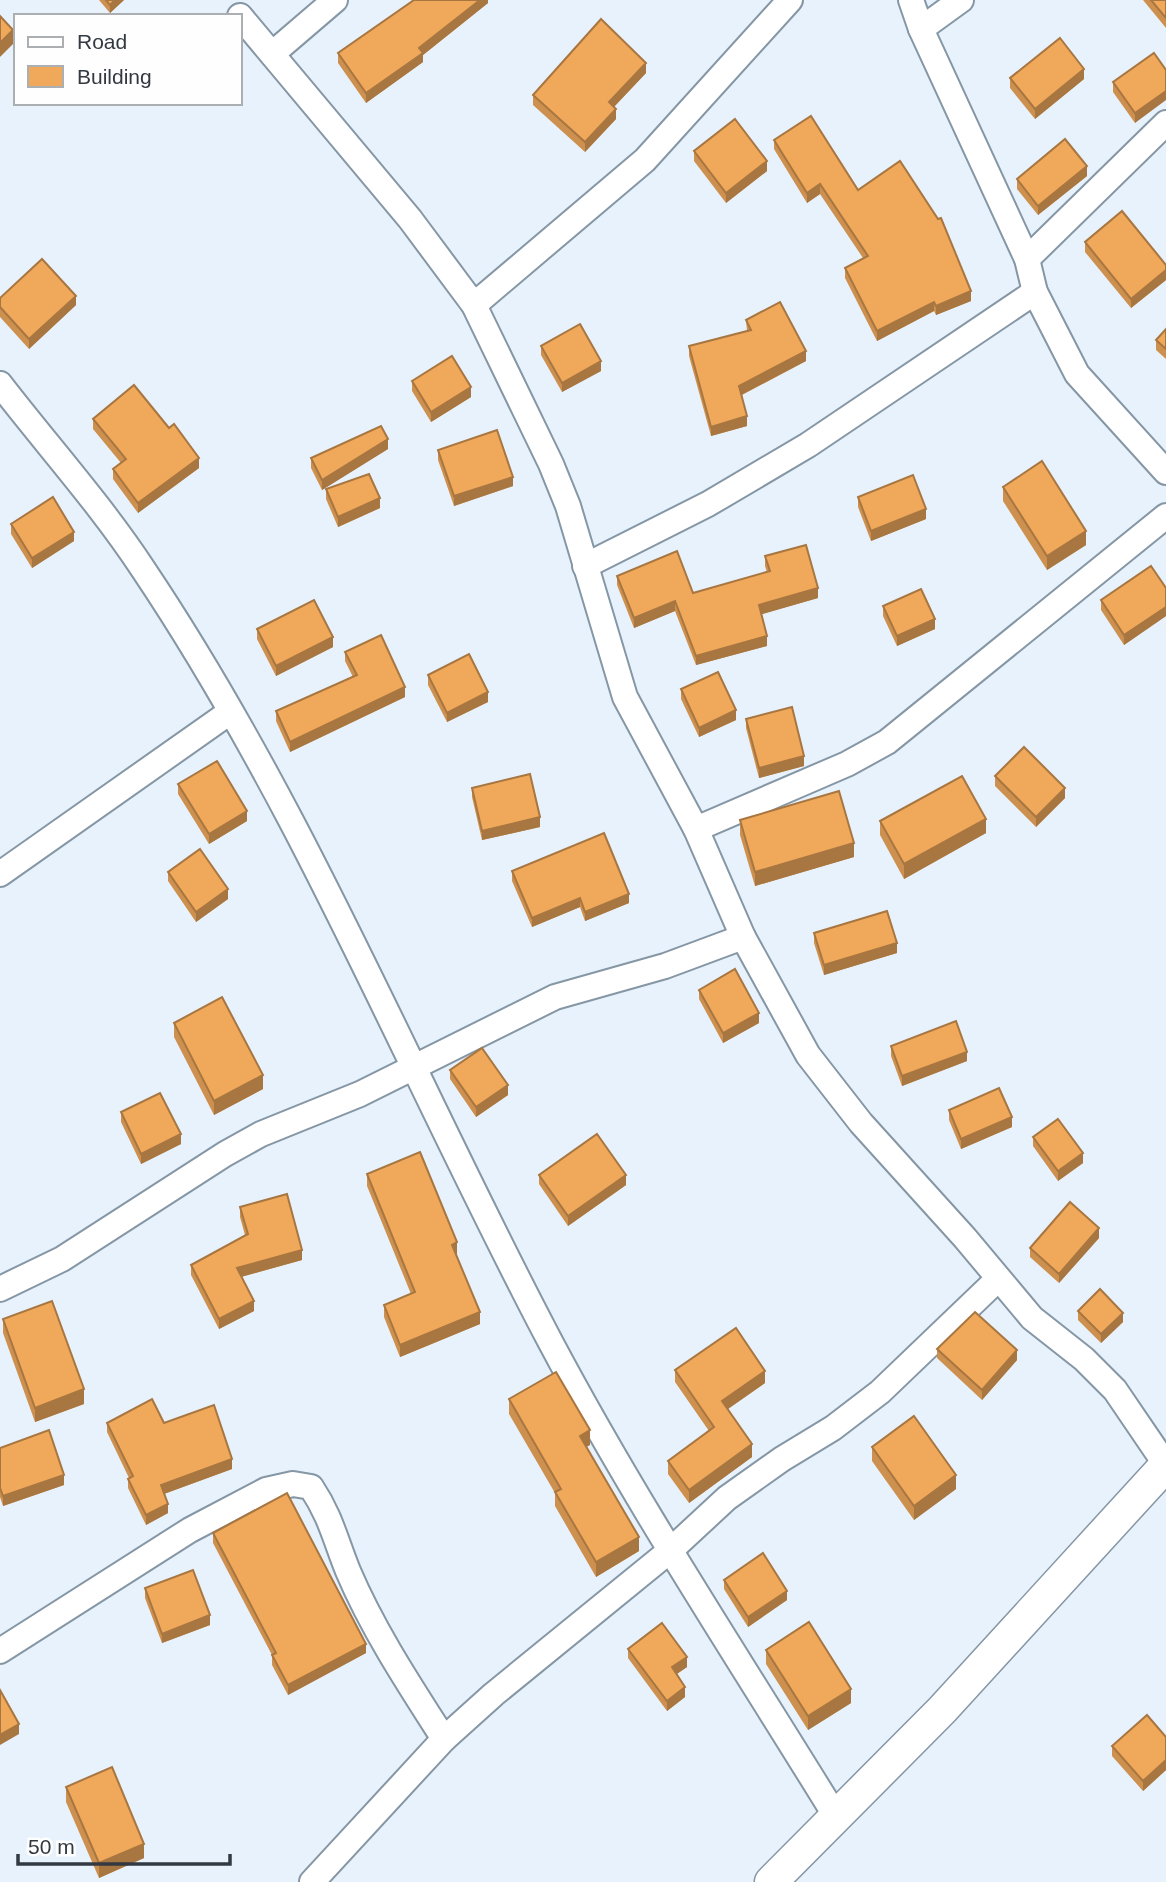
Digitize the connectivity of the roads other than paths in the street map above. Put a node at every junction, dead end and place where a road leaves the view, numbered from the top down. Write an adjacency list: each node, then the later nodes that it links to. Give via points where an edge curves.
1 (226, 0): 6 (street)
2 (335, 0): 9 (street)
3 (790, 0): 13 (street, via 645,160)
4 (911, 0): 8 (street)
5 (961, 0): 8 (street)
6 (238, 14)
7 (242, 18): 9 (street)
8 (921, 29): 11 (street)
9 (272, 54): 13 (street, via 411,219)
10 (1166, 123): 11 (street)
11 (1027, 259): 12 (street)
12 (1035, 292): 15 (street, via 1077,374); 17 (street, via 808,445 708,504)
13 (474, 305): 17 (street, via 551,464)
14 (0, 384): 18 (street, via 142,567)
15 (1166, 472)
16 (1166, 516): 19 (street, via 887,741 847,764)
17 (584, 566): 19 (street, via 625,697)
18 (230, 712): 21 (street); 23 (street, via 307,850)
19 (696, 829): 22 (street)
20 (0, 845): 21 (street)
21 (4, 871)
22 (743, 937): 23 (street, via 665,966 555,997); 24 (street, via 821,1075)
23 (415, 1067): 25 (street, via 261,1134 62,1259); 27 (street, via 551,1342)
24 (998, 1279): 26 (street, via 1032,1318 1115,1390); 27 (street, via 880,1392 727,1498)
25 (0, 1289)
26 (1166, 1465): 30 (street, via 942,1710)
27 (672, 1549): 29 (street); 30 (street)
28 (0, 1651): 29 (street, via 190,1530 266,1490 293,1484 311,1488 328,1513 348,1572)
29 (444, 1740): 31 (street)
30 (835, 1815): 32 (street)
31 (313, 1882)
32 (771, 1882)

